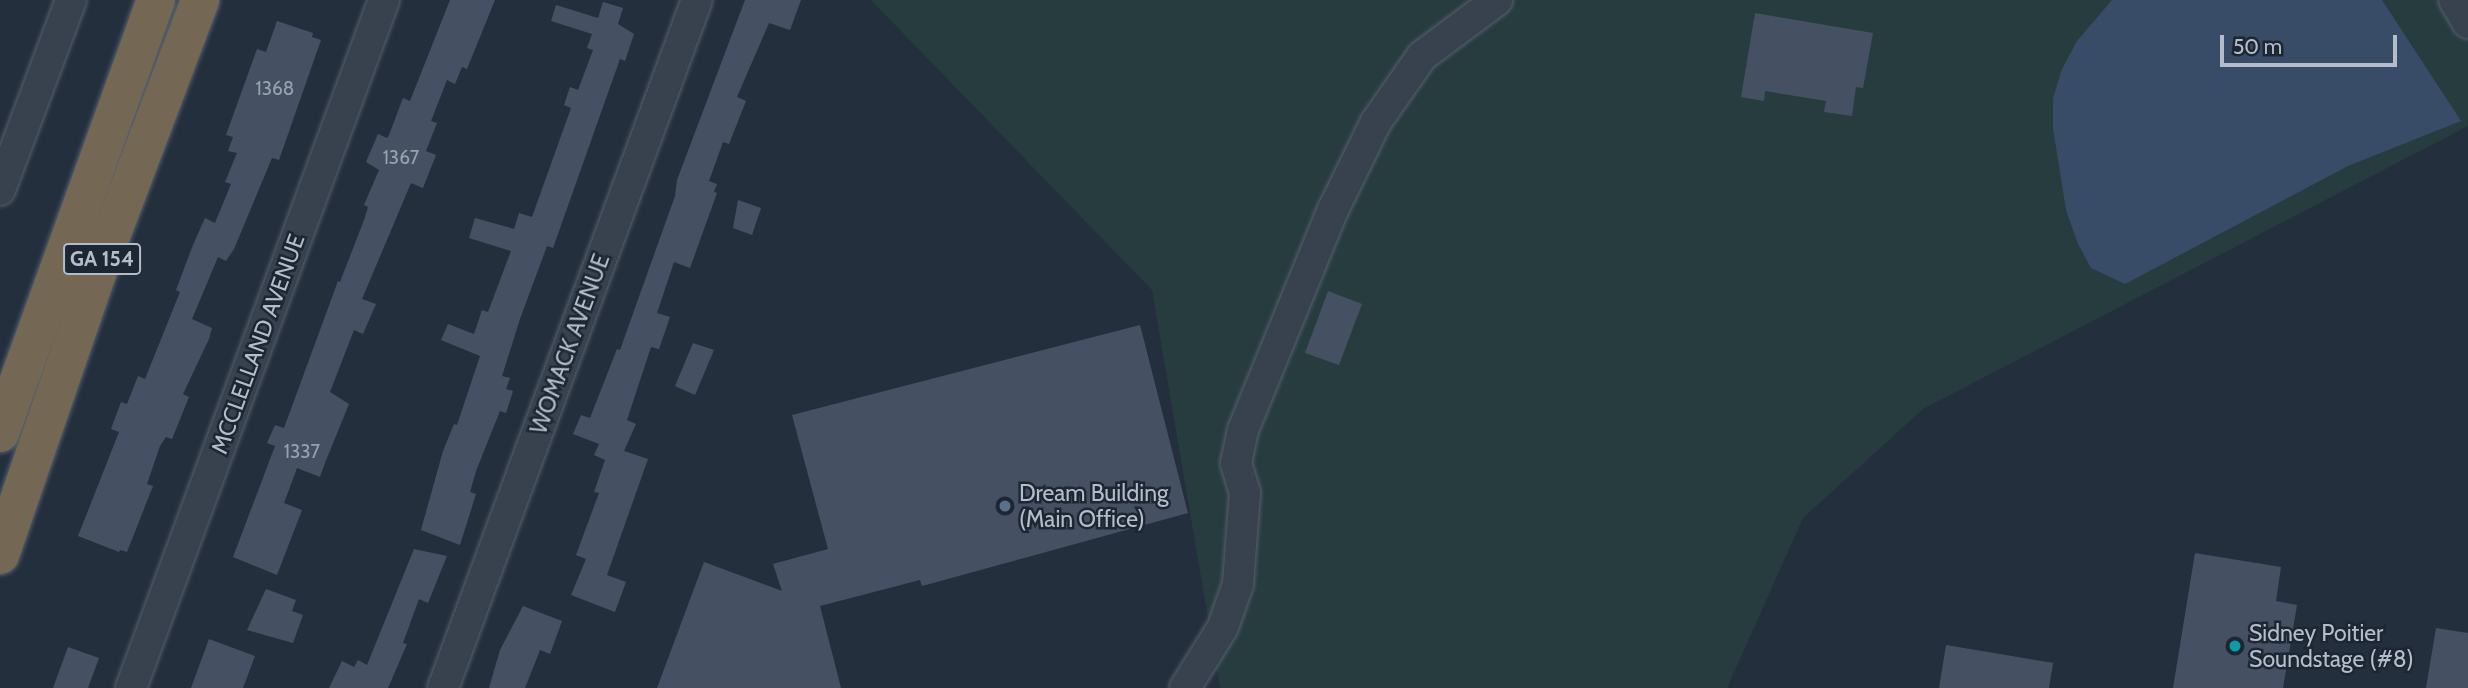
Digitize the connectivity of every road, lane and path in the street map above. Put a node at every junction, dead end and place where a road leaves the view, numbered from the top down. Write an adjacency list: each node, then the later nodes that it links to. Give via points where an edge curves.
1 (71, 0): 9 (street)
2 (156, 0): 10 (highway, GA 154)
3 (200, 0): 11 (highway, GA 154, via 97,273)
4 (384, 0): 13 (street, MCCLELLAND AVENUE)
5 (698, 0): 14 (street, WOMACK AVENUE)
6 (1497, 0): 15 (street, via 1422,56 1376,122 1333,210 1243,430 1236,463 1245,493 1238,584 1223,627)
7 (2454, 0): 8 (street)
8 (2468, 23)
9 (0, 190)
10 (0, 433)
11 (6, 538): 12 (highway)
12 (0, 565)
13 (131, 688)
14 (443, 688)
15 (1185, 688)

